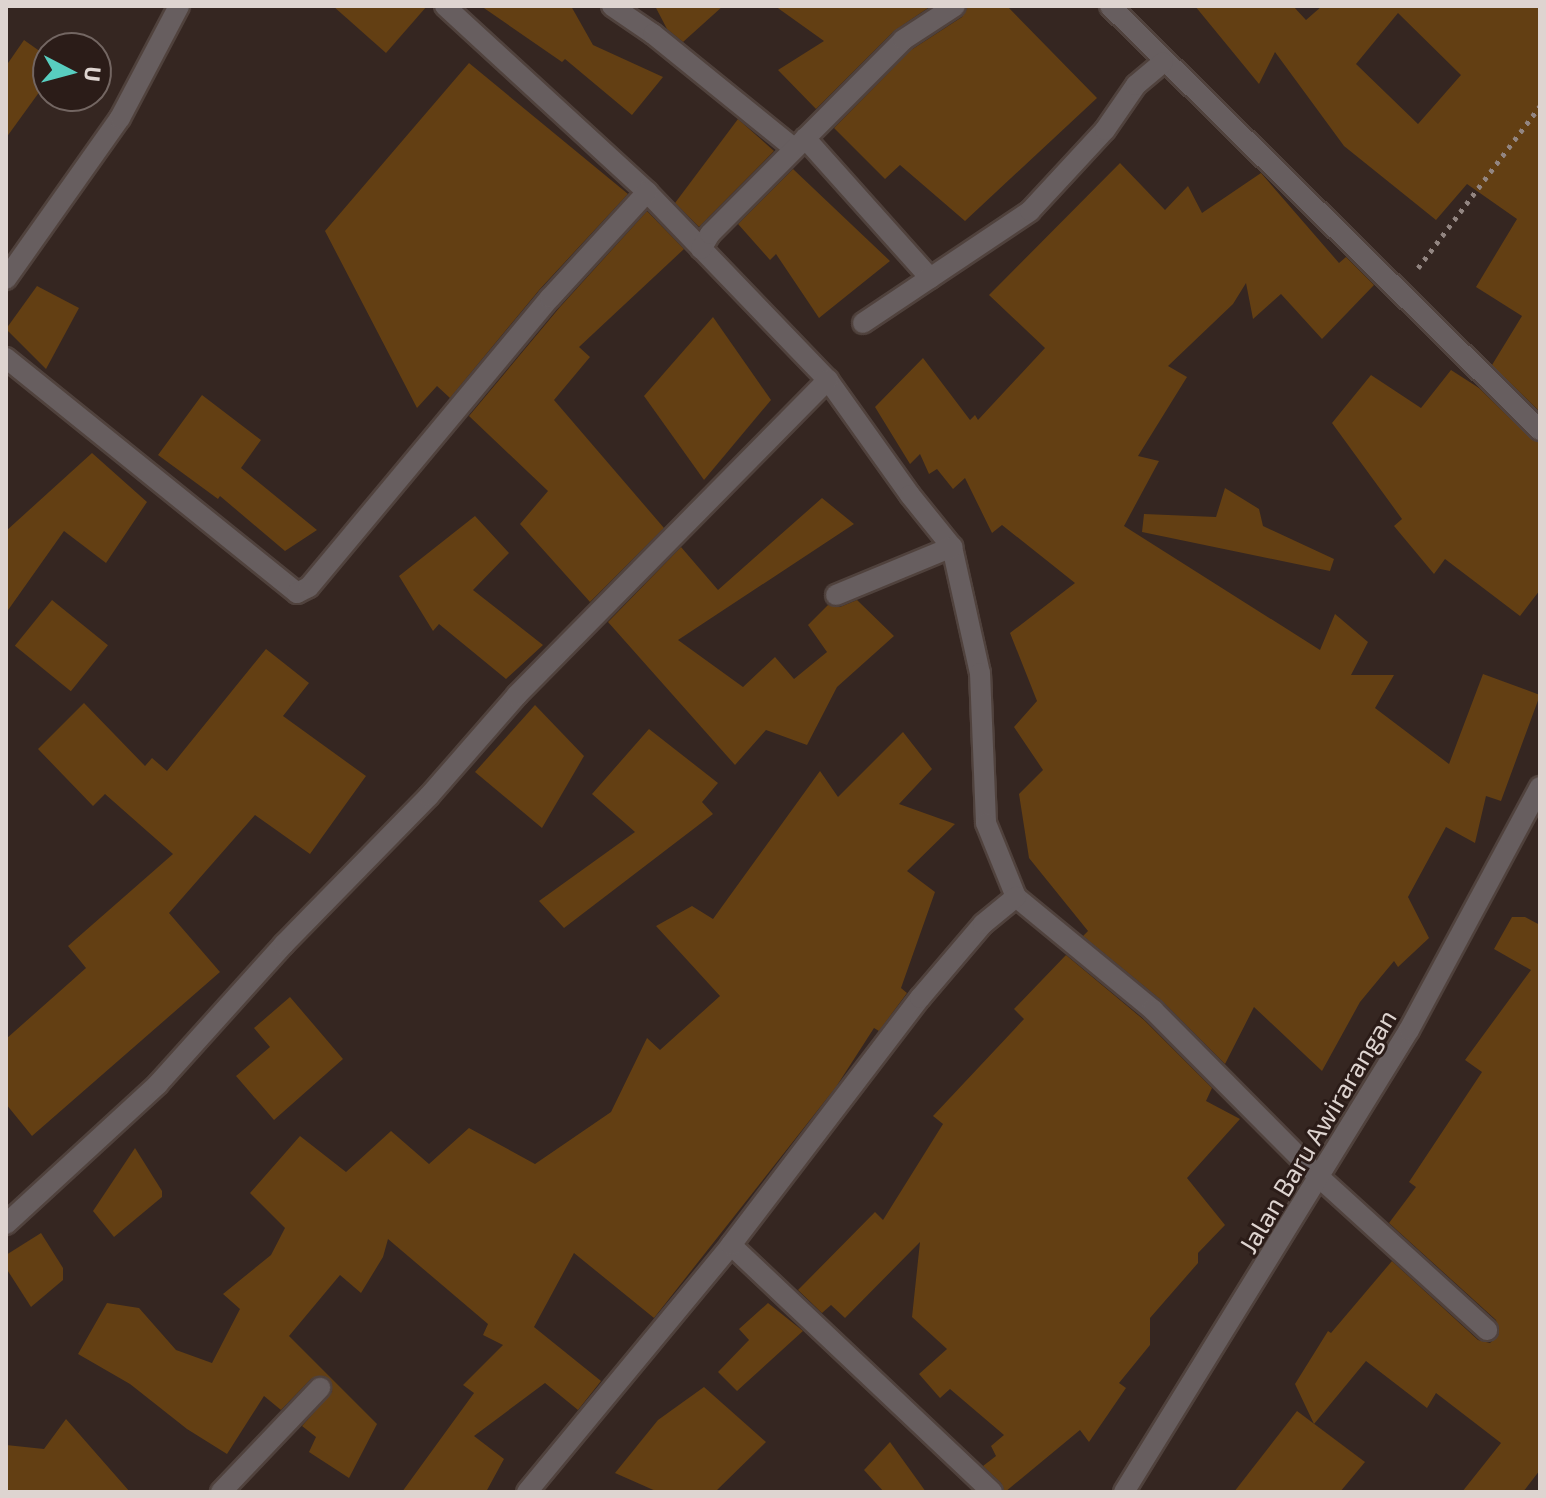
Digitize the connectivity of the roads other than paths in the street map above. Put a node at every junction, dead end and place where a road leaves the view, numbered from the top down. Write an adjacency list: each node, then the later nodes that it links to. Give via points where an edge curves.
1 (179, 6): 11 (street, via 120,118)
2 (445, 6): 8 (street)
3 (612, 6): 7 (street)
4 (955, 6): 7 (street, via 903,40)
5 (1110, 6): 6 (street)
6 (1163, 62): 10 (street, via 1136,85 1105,130 1030,211); 15 (street)
7 (800, 143): 9 (street); 10 (street)
8 (647, 192): 9 (street); 13 (street, via 550,298 309,587 297,593)
9 (701, 249): 14 (street)
10 (930, 278): 12 (street)
11 (6, 279)
12 (863, 323)
13 (6, 358)
14 (828, 380): 16 (street); 21 (street, via 517,695 158,1084)
15 (1540, 430)
16 (952, 547): 17 (street); 19 (street, via 980,673 986,823)
17 (836, 595)
18 (1540, 787): 20 (street, Jalan Baru Awirarangan, via 1409,1030)
19 (1016, 897): 20 (street, via 1153,1010); 22 (street, via 983,924 920,998)
20 (1320, 1178): 23 (street); 28 (street, Jalan Baru Awirarangan)
21 (6, 1224)
22 (731, 1245): 26 (street); 27 (street)
23 (1487, 1330)
24 (320, 1388): 25 (street)
25 (221, 1492)
26 (527, 1492)
27 (992, 1492)
28 (1124, 1492)

